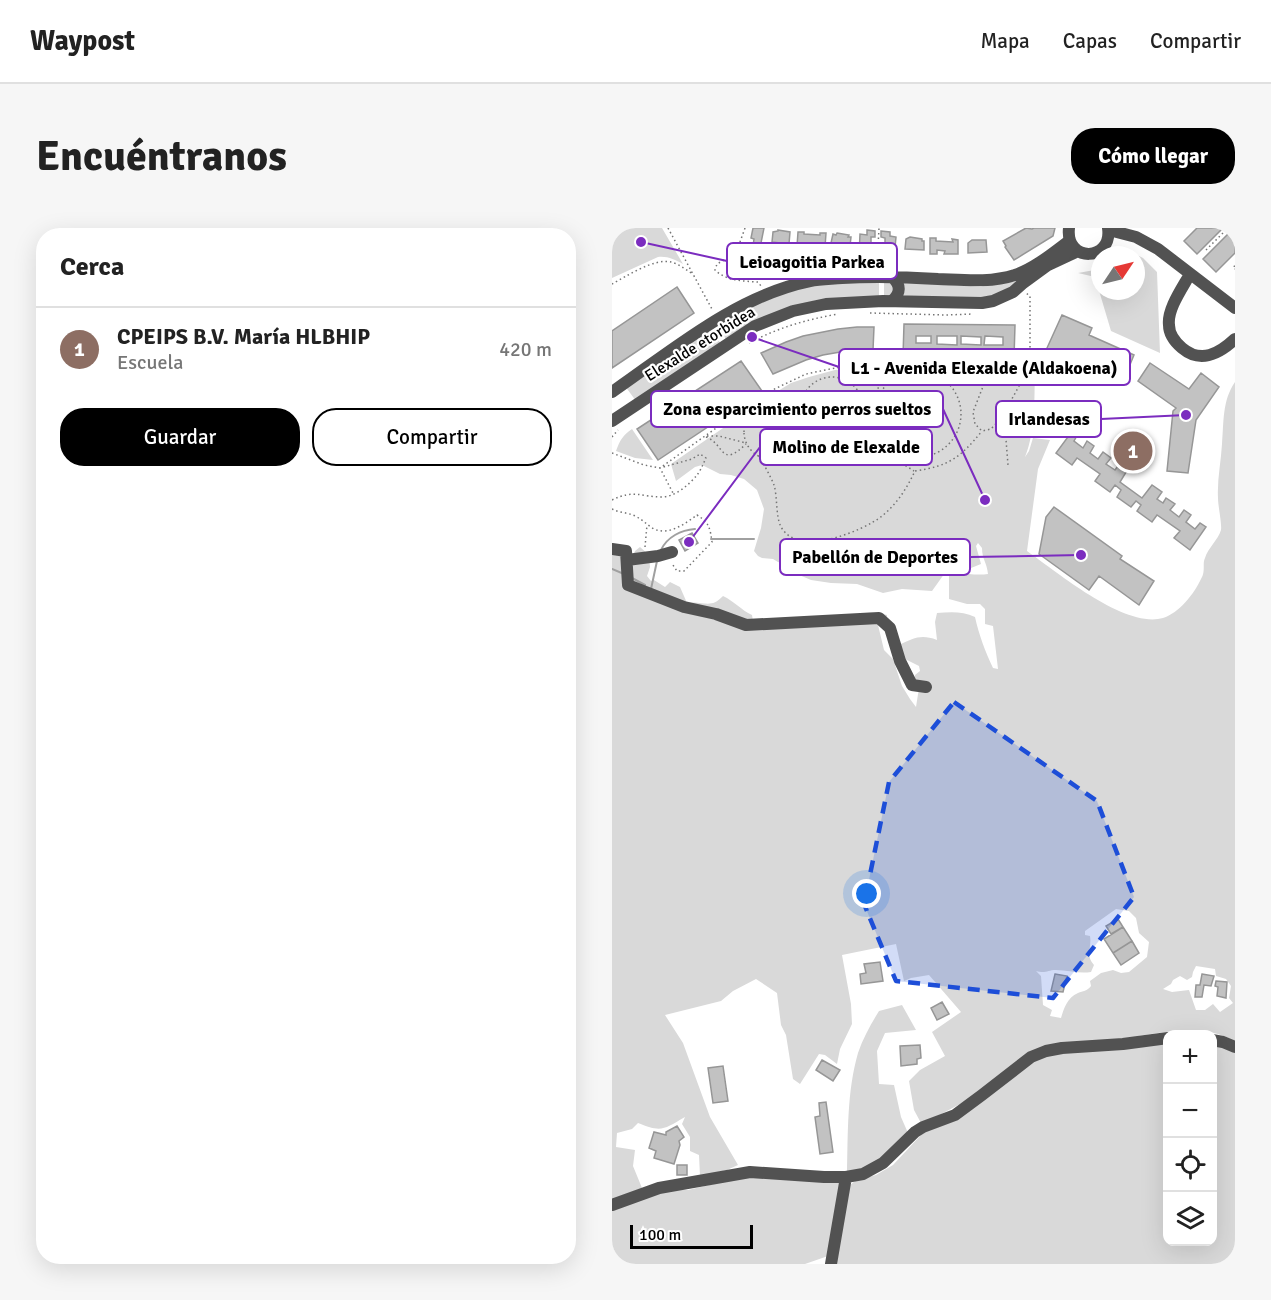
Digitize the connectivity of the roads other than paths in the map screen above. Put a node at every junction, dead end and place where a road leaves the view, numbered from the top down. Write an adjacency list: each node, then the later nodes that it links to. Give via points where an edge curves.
1 (1069, 228): 3 (street)
2 (1108, 229): 4 (street, Elexalde etorbidea, via 1109,237 1103,248 1091,254); 5 (street, via 1158,249)
3 (1070, 241): 4 (street); 6 (street, Elexalde etorbidea, via 1016,274 986,281)
4 (1078, 251): 7 (street, Elexalde etorbidea, via 1048,266 1023,287 982,303)
5 (1190, 274): 8 (street); 9 (street, via 1170,311 1168,325 1173,340 1200,357 1224,350)
6 (892, 277): 7 (street, via 899,290); 10 (street, Elexalde etorbidea, via 813,280 768,293 717,319)
7 (892, 301): 11 (street, Elexalde etorbidea, via 826,304 793,311 755,326)
8 (1235, 308)
9 (1235, 339)
10 (612, 392)
11 (616, 424)
12 (612, 549): 14 (street, via 626,551)
13 (672, 552): 14 (street)
14 (627, 560): 15 (street, via 628,585 746,625 879,618 890,628 912,685)
15 (926, 687)
16 (1163, 1039): 19 (street, via 1062,1048 1031,1057 955,1114 915,1132 884,1163 863,1174)
17 (1217, 1042): 18 (street)
18 (1235, 1047)
19 (846, 1177): 20 (street, via 746,1167 659,1188); 21 (street)
20 (612, 1205)
21 (831, 1264)

